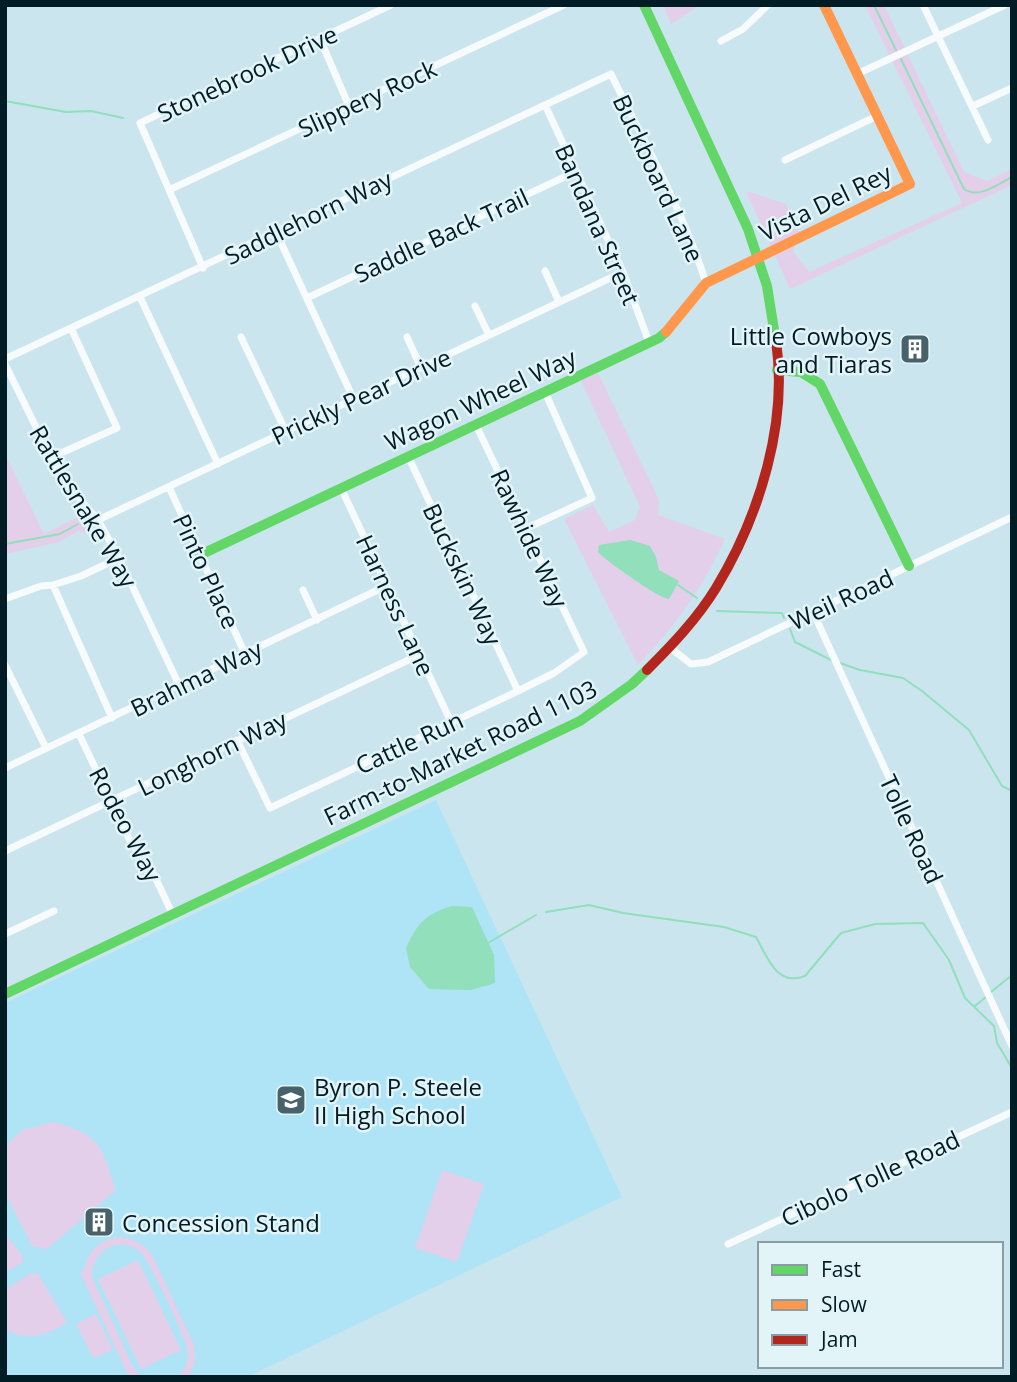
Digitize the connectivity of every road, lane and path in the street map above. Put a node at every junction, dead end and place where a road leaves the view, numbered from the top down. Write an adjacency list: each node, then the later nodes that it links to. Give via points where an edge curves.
1 (391, 5): 9 (street, Stonebrook Drive)
2 (564, 5): 14 (street, Slippery Rock)
3 (824, 5): 12 (main road)
4 (923, 5): 8 (street)
5 (1005, 5): 8 (street)
6 (645, 6): 23 (main road, Farm-to-Market Road 1103)
7 (765, 6): 10 (street, via 743,29)
8 (937, 36): 12 (street); 16 (street)
9 (320, 39): 14 (street); 21 (street, Stonebrook Drive, via 140,123)
10 (721, 40)
11 (611, 74): 15 (street, Saddlehorn Way); 27 (street, Buckboard Lane, via 680,215)
12 (857, 74): 17 (main road)
13 (1012, 88): 16 (street)
14 (349, 106): 21 (street, Slippery Rock)
15 (545, 106): 20 (street, Bandana Street); 22 (street, Saddlehorn Way)
16 (973, 106): 18 (street)
17 (877, 116): 19 (street); 23 (main road, Vista Del Rey, via 910,184)
18 (988, 139)
19 (785, 160)
20 (575, 172): 26 (street, Bandana Street); 29 (street, Saddle Back Trail)
21 (170, 190): 24 (street)
22 (276, 232): 24 (street, Saddlehorn Way); 29 (street)
23 (759, 257): 27 (main road, Wagon Wheel Way); 40 (main road, Farm-to-Market Road 1103, via 771,308)
24 (203, 268): 28 (street, Saddlehorn Way)
25 (545, 271): 30 (street)
26 (623, 272): 30 (street, Prickly Pear Drive); 36 (street, Bandana Street)
27 (706, 283): 36 (main road, Wagon Wheel Way, via 671,328)
28 (140, 297): 32 (street, Saddlehorn Way); 47 (street)
29 (307, 298): 42 (street)
30 (559, 302): 33 (street, Prickly Pear Drive)
31 (475, 306): 33 (street)
32 (71, 328): 37 (street, Saddlehorn Way); 46 (street, via 117,428)
33 (489, 335): 39 (street, Prickly Pear Drive)
34 (241, 337): 44 (street)
35 (407, 337): 39 (street)
36 (649, 342): 41 (main road, Wagon Wheel Way)
37 (5, 359)
38 (5, 365): 46 (street, Rattlesnake Way)
39 (421, 368): 42 (street, Prickly Pear Drive)
40 (777, 370): 55 (main road, via 811,373 820,384); 62 (main road, Farm-to-Market Road 1103, via 772,440 747,533 714,593)
41 (545, 392): 43 (main road, Wagon Wheel Way); 52 (street, via 592,498)
42 (354, 400): 44 (street, Prickly Pear Drive)
43 (476, 425): 45 (main road, Wagon Wheel Way); 52 (street, Rawhide Way)
44 (286, 432): 47 (street, Prickly Pear Drive)
45 (408, 456): 49 (main road, Wagon Wheel Way); 70 (street, Buckskin Way)
46 (50, 458): 51 (street, Rattlesnake Way)
47 (218, 464): 48 (street, Prickly Pear Drive)
48 (169, 487): 51 (street, Prickly Pear Drive); 53 (street, Pinto Place)
49 (341, 488): 53 (main road, Wagon Wheel Way); 57 (street, Harness Lane)
50 (1012, 517): 55 (street, Weil Road)
51 (98, 520): 54 (street, Rattlesnake Way)
52 (525, 529): 63 (street, Rawhide Way)
53 (200, 555): 64 (street, Pinto Place)
54 (119, 558): 56 (street); 68 (street, Rattlesnake Way)
55 (909, 566): 60 (street, Weil Road)
56 (53, 585): 59 (street); 71 (street)
57 (386, 586): 61 (street, Brahma Way); 65 (street, Harness Lane)
58 (303, 590): 61 (street)
59 (5, 600)
60 (813, 612): 62 (street, Weil Road, via 699,665 684,661); 83 (street, Tolle Road)
61 (317, 620): 64 (street, Brahma Way)
62 (672, 649): 80 (main road, Farm-to-Market Road 1103, via 611,702 580,721)
63 (584, 652): 70 (street, Cattle Run)
64 (245, 654): 68 (street, Brahma Way)
65 (419, 655): 72 (street, Harness Lane); 74 (street, Longhorn Way)
66 (5, 665): 67 (street)
67 (14, 682): 69 (street); 75 (street)
68 (179, 685): 71 (street, Brahma Way)
69 (5, 686)
70 (518, 691): 72 (street, Cattle Run)
71 (112, 718): 73 (street, Brahma Way)
72 (451, 722): 74 (street, Cattle Run, via 270,808)
73 (79, 734): 75 (street, Brahma Way); 77 (street, Rodeo Way)
74 (237, 740): 77 (street, Longhorn Way)
75 (46, 748): 76 (street, Brahma Way)
76 (5, 768)
77 (111, 801): 78 (street, Longhorn Way); 80 (street, Rodeo Way)
78 (5, 851)
79 (54, 911): 81 (street)
80 (173, 915): 82 (main road, Farm-to-Market Road 1103)
81 (5, 934)
82 (5, 994)
83 (1012, 1046)
84 (1012, 1112): 85 (street, Cibolo Tolle Road)
85 (728, 1244)

